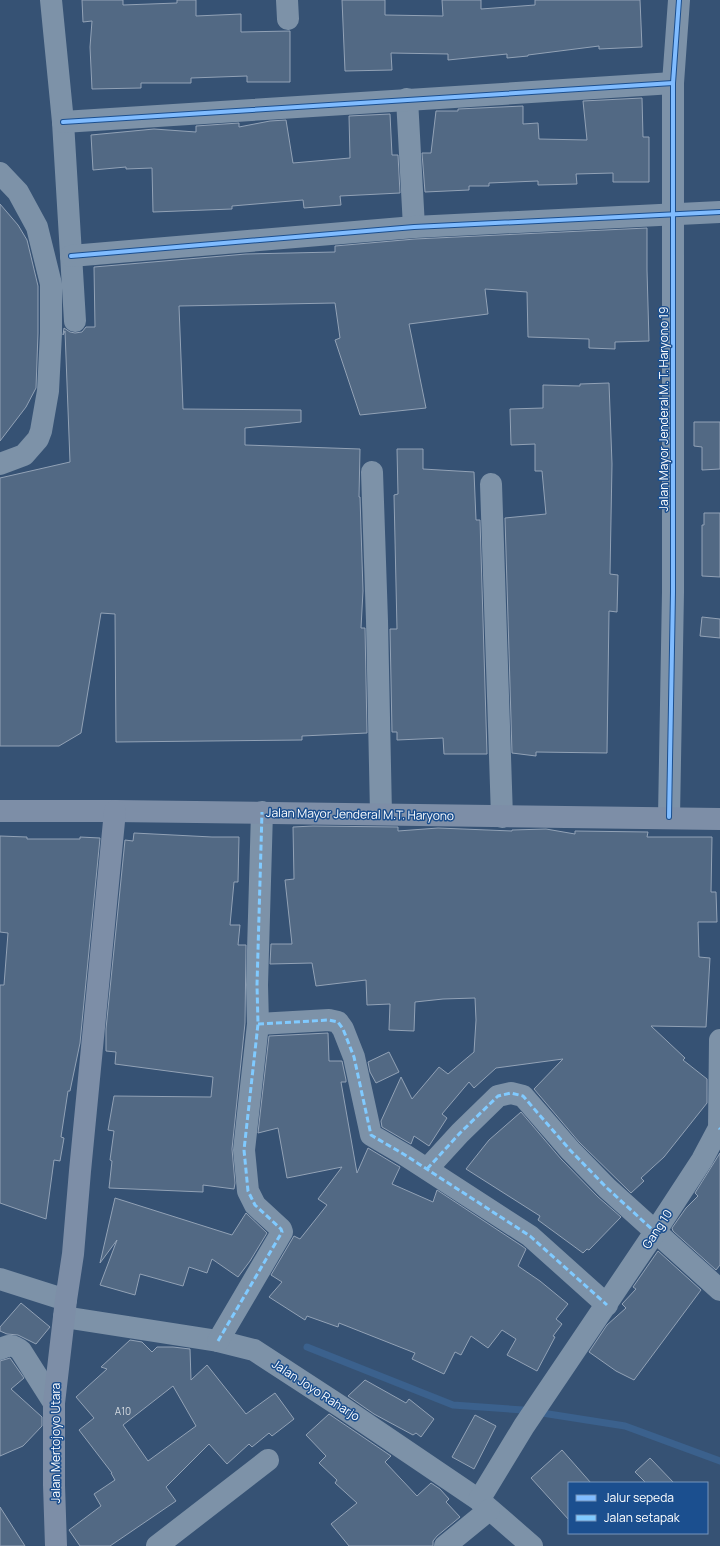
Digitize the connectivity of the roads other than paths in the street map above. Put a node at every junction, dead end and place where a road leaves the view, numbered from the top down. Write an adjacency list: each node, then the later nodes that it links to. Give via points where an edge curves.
1 (52, 0): 5 (street)
2 (679, 0): 3 (street, Jalan Mayor Jenderal M. T. Haryono 19)
3 (673, 83): 4 (street); 8 (street, Jalan Mayor Jenderal M. T. Haryono 19)
4 (407, 99): 5 (street); 9 (street)
5 (63, 122): 10 (street)
6 (0, 173): 12 (street, via 18,192 37,227 51,284 51,333 48,391 41,432 24,455)
7 (720, 212): 8 (street)
8 (673, 215): 9 (street); 20 (street, Jalan Mayor Jenderal M. T. Haryono 19, via 673,592)
9 (414, 227): 10 (street)
10 (71, 256): 11 (street)
11 (75, 322)
12 (0, 464)
13 (372, 472): 18 (street, via 378,621)
14 (491, 484): 19 (street)
15 (115, 810): 16 (main road, Jalan Mayor Jenderal M.T. Haryono); 17 (main road, Jalan Mayor Jenderal M.T. Haryono); 31 (main road, Jalan Mertojoyo Utara, via 72,1263)
16 (0, 811)
17 (262, 812): 18 (main road, Jalan Mayor Jenderal M.T. Haryono); 22 (street)
18 (381, 814): 19 (main road, Jalan Mayor Jenderal M.T. Haryono)
19 (502, 816): 20 (main road, Jalan Mayor Jenderal M.T. Haryono)
20 (669, 818): 21 (main road, Jalan Mayor Jenderal M.T. Haryono)
21 (720, 819)
22 (258, 1024): 26 (street, via 329,1020 338,1022 354,1057 371,1135); 32 (street, via 244,1150 246,1176 248,1191 255,1205 281,1228 282,1232)
23 (720, 1040): 24 (street, Gang 10)
24 (720, 1067): 25 (street, Gang 10)
25 (720, 1129): 27 (street, Gang 10)
26 (427, 1169): 27 (street, via 498,1096 511,1093 523,1096 570,1150); 30 (street, via 530,1236)
27 (655, 1232): 29 (street); 30 (street, Gang 10)
28 (0, 1279): 31 (street, Jalan Joyo Raharjo)
29 (720, 1290)
30 (607, 1305): 36 (street, Gang 10, via 524,1426)
31 (65, 1309): 32 (street, Jalan Joyo Raharjo); 34 (main road, Jalan Mertojoyo Utara)
32 (218, 1341): 36 (street, Jalan Joyo Raharjo, via 254,1350)
33 (0, 1349): 34 (street, via 10,1345 21,1351)
34 (54, 1403): 37 (main road, Jalan Mertojoyo Utara)
35 (268, 1460): 38 (street)
36 (484, 1505): 39 (street); 40 (street, Jalan Joyo Raharjo)
37 (56, 1546)
38 (157, 1546)
39 (445, 1546)
40 (532, 1546)

